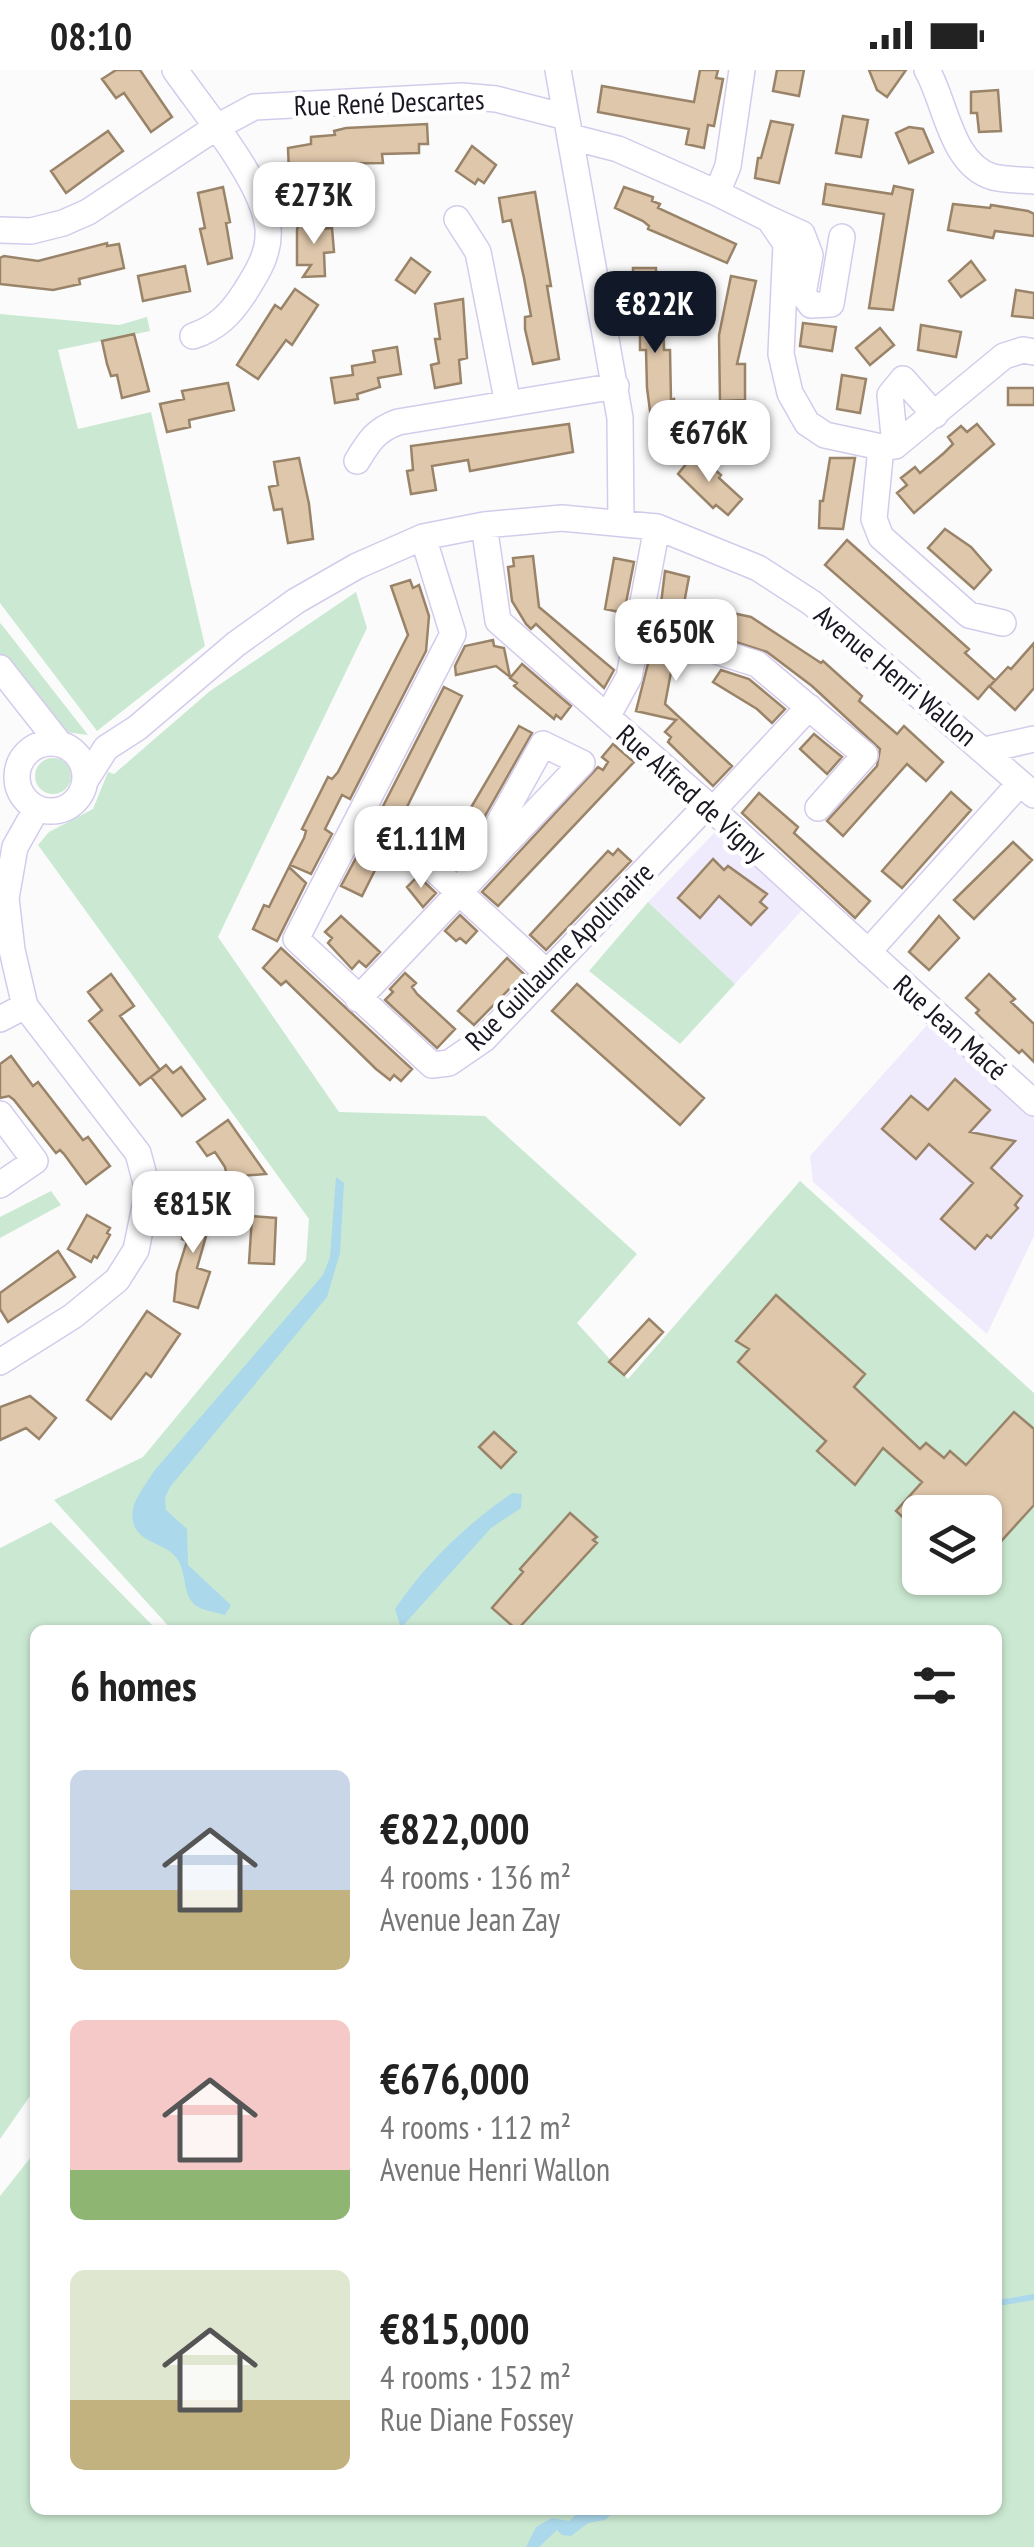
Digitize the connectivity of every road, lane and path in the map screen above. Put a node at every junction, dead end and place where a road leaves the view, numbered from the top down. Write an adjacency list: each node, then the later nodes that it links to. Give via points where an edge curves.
1 (175, 70): 6 (street)
2 (558, 70): 5 (street)
3 (742, 70): 8 (street, via 728,166)
4 (928, 70): 7 (street, via 972,165 991,177)
5 (568, 127): 6 (street, Rue René Descartes, via 496,99 462,96 254,107); 8 (street, Rue René Descartes); 15 (street)
6 (215, 128): 11 (street, Rue René Descartes, via 88,212 31,231); 13 (street, via 262,202 268,228 263,261 235,306 209,331)
7 (1034, 181)
8 (717, 192): 10 (street, Rue René Descartes)
9 (457, 219): 16 (street, via 478,252)
10 (769, 219): 12 (street, Rue René Descartes, via 802,234 810,256 803,294 810,304 831,304); 18 (street, via 786,244 781,354 790,393 807,423 825,435)
11 (0, 230)
12 (842, 237)
13 (193, 336)
14 (1034, 352): 17 (street, via 1004,356)
15 (616, 386): 16 (street); 20 (street)
16 (508, 404): 19 (street, via 398,422 380,429)
17 (935, 415): 18 (street); 18 (street, via 902,379 890,395)
18 (888, 447): 25 (street, via 874,519 881,537 969,616)
19 (357, 461)
20 (622, 521): 21 (street, Avenue Henri Wallon, via 562,518); 22 (street, Avenue Henri Wallon)
21 (484, 526): 23 (street, Avenue Henri Wallon); 24 (street)
22 (656, 527): 31 (street, via 629,677); 35 (street, Avenue Henri Wallon, via 758,568 812,603)
23 (423, 537): 26 (street); 34 (street, Avenue Henri Wallon, via 296,601)
24 (498, 621): 26 (street); 31 (street, Rue Alfred de Vigny)
25 (1003, 623)
26 (453, 634): 42 (street)
27 (718, 652): 30 (street, via 757,664)
28 (0, 668): 29 (street)
29 (26, 703): 33 (street); 36 (street)
30 (809, 707): 40 (street, Rue Guillaume Apollinaire); 41 (street, via 866,754)
31 (606, 717): 40 (street, Rue Alfred de Vigny)
32 (1034, 738): 35 (street)
33 (65, 745): 34 (street); 36 (street, via 42,743); 37 (street, via 83,762)
34 (106, 748): 37 (street, Avenue Henri Wallon)
35 (985, 750): 38 (street, Avenue Henri Wallon)
36 (14, 767): 39 (street, via 24,798)
37 (86, 781): 39 (street, via 72,804)
38 (1027, 789): 44 (street)
39 (37, 808): 47 (street, via 15,847 6,898)
40 (710, 808): 44 (street, Rue Alfred de Vigny); 45 (street, Rue Guillaume Apollinaire)
41 (818, 808)
42 (356, 822): 43 (street, via 424,860); 46 (street, Rue Guillaume Apollinaire, via 296,939)
43 (460, 893): 43 (street, via 487,864 582,763 543,744); 45 (street); 46 (street)
44 (868, 952): 49 (street, Rue Jean Macé)
45 (546, 972): 46 (street, Rue Guillaume Apollinaire, via 484,1040 449,1064 432,1065)
46 (358, 999)
47 (25, 1006): 48 (street); 52 (street, via 138,1153 146,1201 136,1250 117,1280)
48 (0, 1019)
49 (1034, 1103)
50 (0, 1114): 51 (street, via 35,1161)
51 (0, 1185)
52 (0, 1362)

